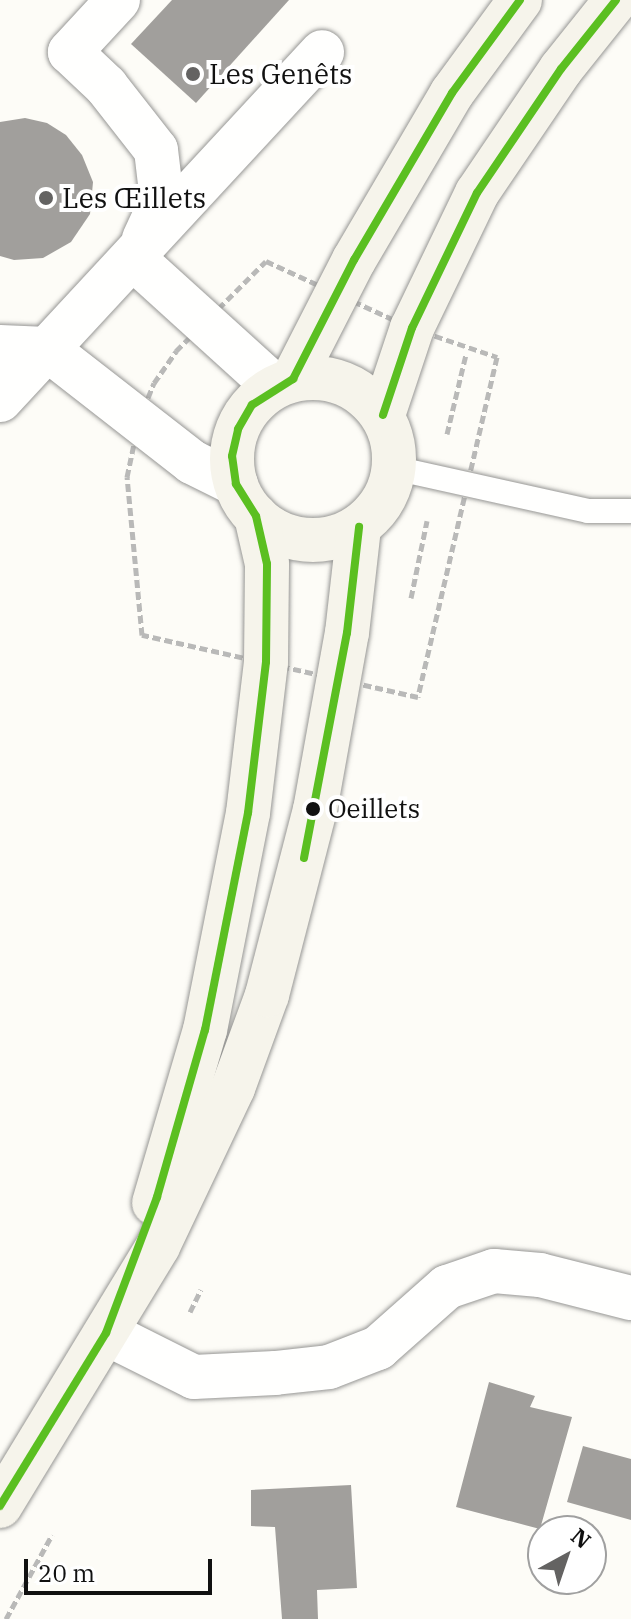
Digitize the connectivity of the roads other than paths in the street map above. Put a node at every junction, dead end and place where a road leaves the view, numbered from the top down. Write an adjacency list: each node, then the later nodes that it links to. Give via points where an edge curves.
1 (118, 0): 5 (street, via 70,52 106,86 156,150 162,200)
2 (520, 0): 8 (main road, via 452,93)
3 (616, 0): 10 (main road, via 561,69 477,193 412,328)
4 (322, 52): 5 (street)
5 (134, 259): 7 (street); 8 (street)
6 (0, 347): 7 (street)
7 (47, 349): 9 (street); 12 (street)
8 (284, 383): 10 (main road, via 344,383); 12 (main road, via 252,405 238,429 232,456)
9 (0, 400)
10 (383, 415): 11 (main road, via 393,441)
11 (394, 468): 13 (lane, via 588,511); 14 (main road, via 383,502)
12 (246, 500): 14 (main road, via 274,530 306,539 339,537); 16 (main road, via 267,564 266,662 248,813 215,989 157,1197)
13 (631, 511)
14 (359, 527): 16 (main road, via 339,678 301,870 257,1021 233,1088 158,1246)
15 (631, 1298): 16 (street, via 540,1275 494,1271 447,1287 378,1348 329,1367 275,1373 194,1377)
16 (106, 1333): 17 (main road)
17 (0, 1506)

